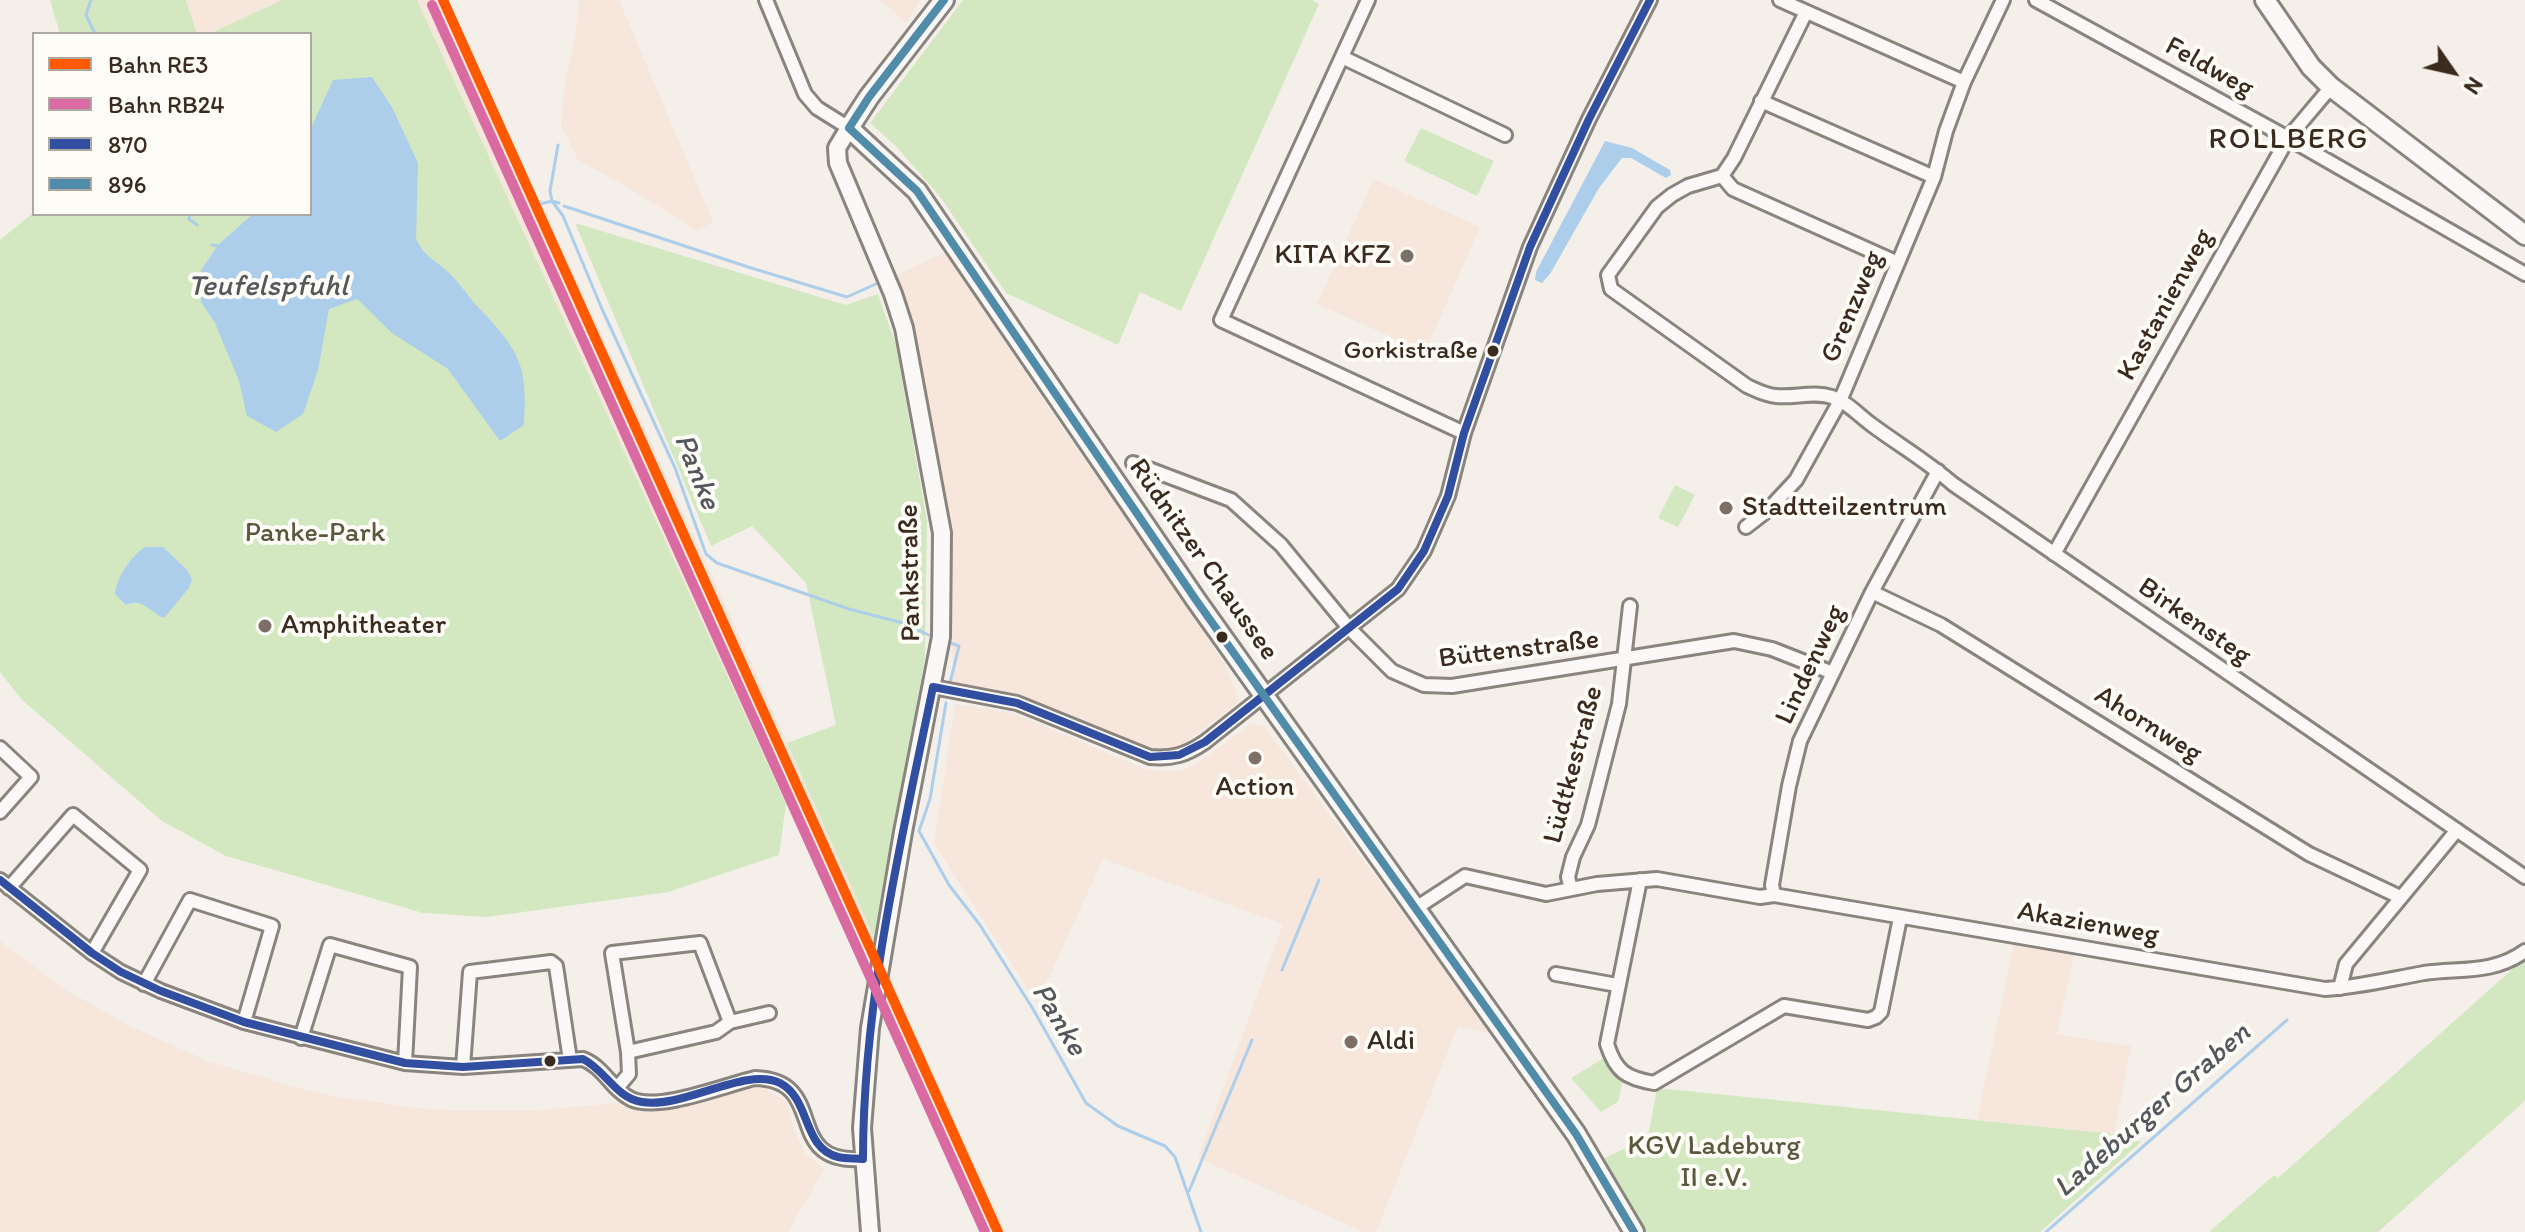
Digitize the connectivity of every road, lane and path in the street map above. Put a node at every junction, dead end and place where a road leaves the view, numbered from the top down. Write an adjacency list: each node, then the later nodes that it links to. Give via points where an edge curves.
1 (766, 0): 14 (street, via 805,94)
2 (944, 0): 14 (main road)
3 (1368, 0): 10 (street)
4 (1650, 0): 23 (street, via 1530,247)
5 (1780, 0): 9 (street)
6 (2003, 0): 11 (street, Grenzweg)
7 (2036, 0): 16 (street, Feldweg)
8 (2265, 0): 12 (main road)
9 (1806, 12): 11 (street); 13 (street)
10 (1342, 57): 15 (street); 23 (street, via 1221,320)
11 (1964, 82): 18 (street, Grenzweg)
12 (2331, 87): 16 (street, Kastanienweg); 19 (main road)
13 (1761, 101): 17 (street); 18 (street)
14 (849, 128): 33 (street, Pankstraße, via 837,148 838,163 904,328 938,502 941,637); 34 (main road, Rüdnitzer Chaussee, via 917,191)
15 (1505, 135)
16 (2288, 138): 21 (street, Feldweg); 27 (street, Kastanienweg)
17 (1722, 176): 20 (street, via 1733,189); 22 (street, via 1688,186 1657,207 1608,275 1611,289 1747,386 1778,396 1816,394)
18 (1934, 177): 20 (street, Grenzweg)
19 (2525, 235)
20 (1898, 263): 22 (street, Grenzweg)
21 (2525, 274)
22 (1840, 401): 25 (street, Birkensteg); 26 (street, Grenzweg, via 1796,480)
23 (1464, 433): 30 (street, via 1448,496 1424,551 1398,589)
24 (1133, 463): 30 (street, Büttenstraße, via 1231,500 1281,545)
25 (1938, 471): 27 (street, Birkensteg); 28 (street, Lindenweg)
26 (1746, 527)
27 (2054, 554): 37 (street, Birkensteg)
28 (1872, 592): 32 (street, Lindenweg); 43 (street, Ahornweg, via 1941,625 2309,854)
29 (1630, 606): 31 (street, Lüdtkestraße)
30 (1349, 628): 31 (street, Büttenstraße, via 1392,671 1424,685 1452,686); 34 (street)
31 (1624, 660): 32 (street, Büttenstraße, via 1706,644 1752,643); 41 (street, Lüdtkestraße, via 1609,749 1568,877)
32 (1833, 673): 42 (street, Lindenweg, via 1800,741)
33 (933, 687): 34 (street, via 1017,703 1150,757 1171,759 1189,753); 61 (street, Pankstraße, via 878,982 863,1102)
34 (1263, 695): 44 (main road, Rüdnitzer Chaussee)
35 (0, 748): 36 (street, via 31,777)
36 (0, 812)
37 (2457, 830): 38 (street, Birkensteg); 43 (street)
38 (2525, 877)
39 (1640, 880): 41 (street, Akazienweg); 42 (street, Akazienweg); 50 (street)
40 (4, 884): 47 (street); 47 (street, via 73,815 140,870)
41 (1571, 889): 44 (street, Akazienweg, via 1546,894 1465,876)
42 (1774, 895): 45 (street, Akazienweg)
43 (2400, 897): 51 (street, via 2346,964)
44 (1416, 908): 63 (main road, Rüdnitzer Chaussee, via 1576,1134)
45 (1900, 918): 50 (street, via 1876,1017 1784,1006 1654,1083 1628,1077 1611,1057 1607,1044); 51 (street, Akazienweg)
46 (2525, 951): 51 (street, Akazienweg, via 2489,968)
47 (92, 953): 49 (street)
48 (1556, 974): 50 (street)
49 (144, 984): 53 (street); 53 (street, via 190,900 272,926)
50 (1617, 985)
51 (2340, 988)
52 (769, 1013): 54 (street)
53 (244, 1022): 55 (street)
54 (730, 1022): 56 (street, via 716,1032); 56 (street, via 700,943 612,953)
55 (301, 1038): 58 (street); 58 (street, via 330,945 410,967)
56 (628, 1052): 60 (street, via 629,1074)
57 (570, 1060): 59 (street); 59 (street, via 556,966 551,962 470,972); 60 (street, via 594,1063)
58 (405, 1063): 59 (street)
59 (463, 1067)
60 (617, 1088): 61 (street, via 648,1104 771,1078 799,1098 819,1149 829,1157)
61 (863, 1159): 62 (street, Pankstraße)
62 (870, 1232)
63 (1634, 1232)

